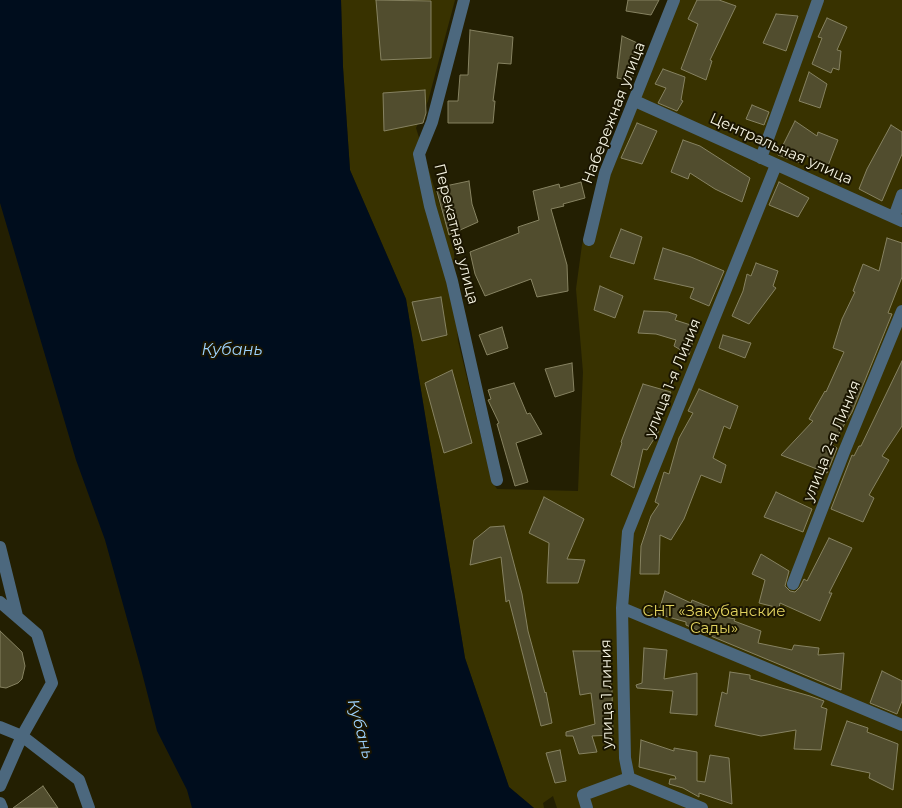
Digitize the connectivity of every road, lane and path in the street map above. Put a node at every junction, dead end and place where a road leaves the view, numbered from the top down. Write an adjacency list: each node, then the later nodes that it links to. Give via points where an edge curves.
1 (464, 0): 11 (street, Перекатная улица, via 432,122 419,154)
2 (674, 0): 4 (street, Набережная улица)
3 (818, 0): 5 (street)
4 (640, 104): 5 (street, Центральная улица); 9 (street, Набережная улица, via 605,173)
5 (761, 158): 6 (street, Центральная улица)
6 (776, 165): 8 (street, Центральная улица); 15 (street, улица 1-я Линия, via 628,532)
7 (902, 195): 8 (street)
8 (898, 219)
9 (589, 240)
10 (902, 311): 13 (street, улица 2-я Линия)
11 (497, 480)
12 (0, 548): 16 (street)
13 (793, 584)
14 (0, 602): 16 (street)
15 (622, 608): 17 (street); 20 (street, улица 1 линия, via 625,758)
16 (17, 616): 19 (street, via 37,634 52,683)
17 (902, 725)
18 (0, 727): 19 (street)
19 (22, 736): 21 (street); 24 (street, via 79,780)
20 (629, 778): 25 (street, via 583,795); 26 (street)
21 (0, 786)
22 (0, 803): 23 (street)
23 (2, 808)
24 (89, 808)
25 (587, 808)
26 (702, 808)

